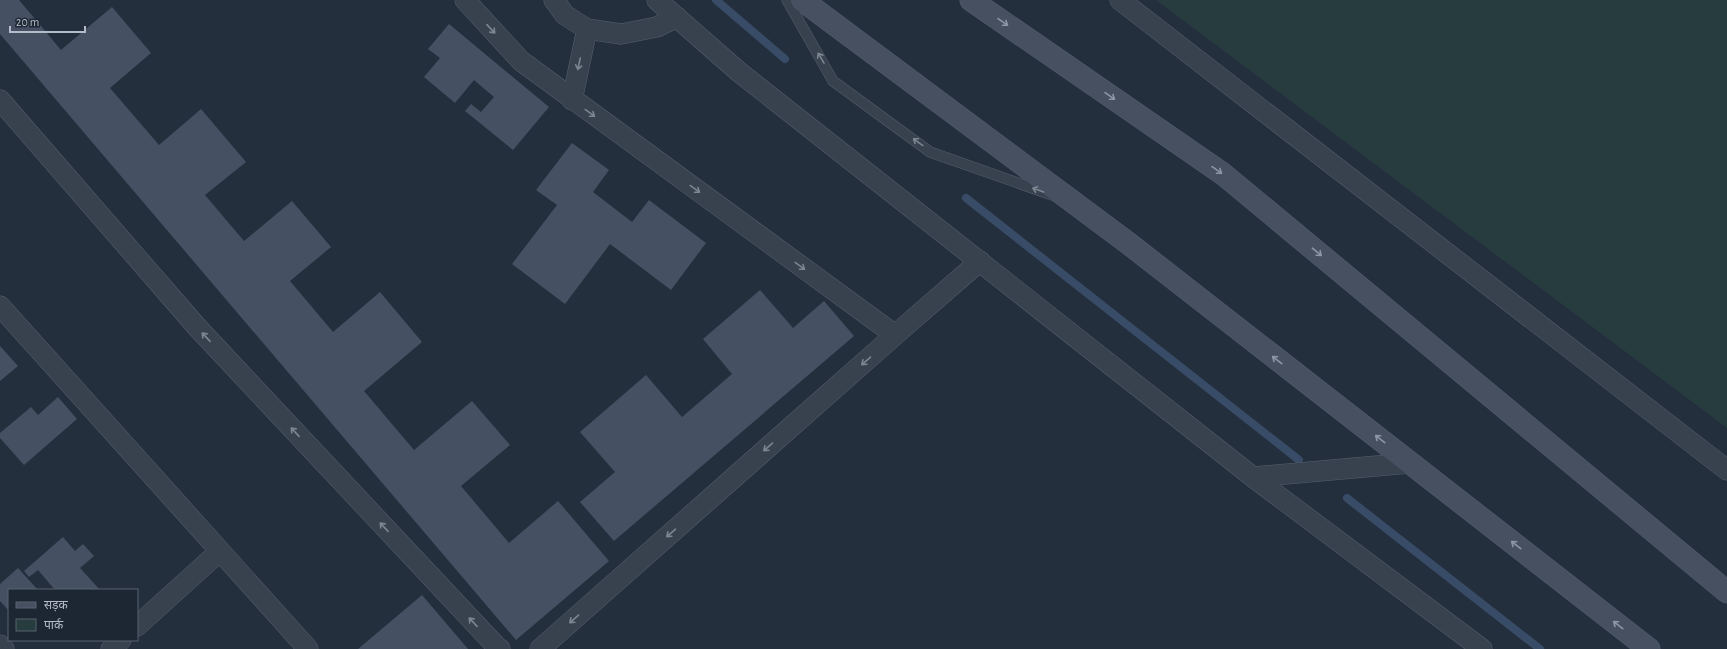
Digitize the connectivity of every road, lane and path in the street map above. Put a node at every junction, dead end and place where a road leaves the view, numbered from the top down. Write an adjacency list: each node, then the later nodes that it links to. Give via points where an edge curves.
1 (465, 0): 11 (street, one-way to 11, via 521,61)
2 (554, 0): 9 (street, via 564,15)
3 (657, 0): 8 (street)
4 (787, 0): 12 (lane, one-way to 4, via 930,152 833,81)
5 (802, 0): 12 (main road)
6 (971, 0): 20 (main road, one-way to 20, via 1223,174)
7 (1120, 0): 17 (street)
8 (677, 17): 9 (street, via 657,27 621,34); 13 (street, via 739,72)
9 (587, 29): 11 (street, one-way to 11)
10 (0, 100): 27 (street, one-way to 10, via 197,327)
11 (572, 100): 15 (street, one-way to 15)
12 (1074, 203): 16 (main road, one-way to 12)
13 (980, 261): 15 (street); 18 (street)
14 (0, 306): 19 (street)
15 (895, 335): 28 (street, one-way to 28)
16 (1410, 462): 18 (street); 30 (main road, one-way to 16)
17 (1727, 470)
18 (1253, 477): 29 (street)
19 (220, 551): 21 (street); 26 (street)
20 (1727, 592)
21 (138, 625)
22 (120, 641): 25 (street)
23 (0, 644): 24 (street)
24 (4, 649)
25 (111, 649)
26 (308, 649)
27 (500, 649)
28 (540, 649)
29 (1482, 649)
30 (1649, 649)

